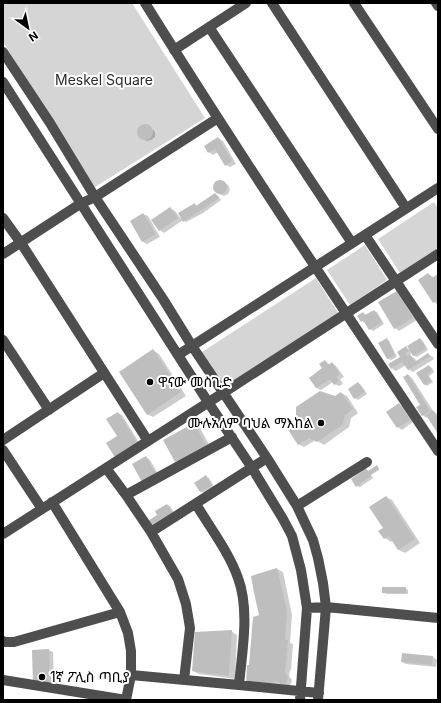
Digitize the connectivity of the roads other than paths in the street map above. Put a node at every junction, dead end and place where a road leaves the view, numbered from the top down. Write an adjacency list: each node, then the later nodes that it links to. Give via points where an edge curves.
1 (145, 3): 8 (street)
2 (246, 3): 7 (street)
3 (272, 3): 18 (street)
4 (354, 3): 14 (street)
5 (436, 3): 6 (street)
6 (438, 6)
7 (209, 27): 8 (street); 22 (street)
8 (174, 50): 13 (street)
9 (3, 52): 11 (street)
10 (3, 82): 12 (street)
11 (26, 85): 12 (street); 16 (street)
12 (12, 95): 17 (street)
13 (218, 118): 16 (street); 25 (street)
14 (438, 129)
15 (436, 192): 18 (street)
16 (95, 197): 17 (street); 27 (street)
17 (80, 204): 21 (street); 28 (street)
18 (406, 208): 20 (street)
19 (3, 218): 21 (street)
20 (365, 235): 22 (street); 26 (street)
21 (21, 243): 23 (street); 34 (street)
22 (352, 243): 25 (street)
23 (3, 254)
24 (438, 254): 26 (street)
25 (315, 267): 29 (street); 32 (street)
26 (396, 281): 29 (street); 31 (street)
27 (163, 299): 28 (street); 32 (street)
28 (148, 308): 33 (street)
29 (346, 314): 35 (street); 42 (street)
30 (3, 340): 37 (street)
31 (438, 344)
32 (192, 346): 33 (street); 35 (street)
33 (178, 355): 36 (street)
34 (104, 373): 37 (street); 40 (street)
35 (223, 393): 36 (street); 43 (street)
36 (208, 402): 38 (street); 40 (street)
37 (49, 410): 39 (street)
38 (232, 437): 46 (street); 47 (street)
39 (3, 440)
40 (148, 441): 45 (street)
41 (3, 450): 51 (street)
42 (438, 451)
43 (267, 458): 46 (street); 50 (street)
44 (366, 462): 50 (street)
45 (106, 468): 47 (street); 48 (street)
46 (252, 468): 49 (street); 55 (street, via 292,536 302,570)
47 (126, 495): 52 (street)
48 (52, 502): 51 (street); 56 (street)
49 (196, 504): 52 (street); 62 (street, via 239,579 245,623)
50 (297, 506): 54 (street, via 318,558)
51 (42, 509): 53 (street)
52 (151, 532): 61 (street, via 178,579 186,604 190,628)
53 (3, 534)
54 (326, 607): 55 (street); 57 (street); 64 (street)
55 (307, 608): 63 (street)
56 (120, 612): 58 (street, via 14,642); 59 (street, via 128,633)
57 (438, 618)
58 (3, 641)
59 (131, 675): 61 (street); 65 (street)
60 (3, 680): 65 (street)
61 (184, 680): 62 (street)
62 (238, 685): 63 (street)
63 (300, 696): 64 (street)
64 (319, 697)
65 (126, 700)

